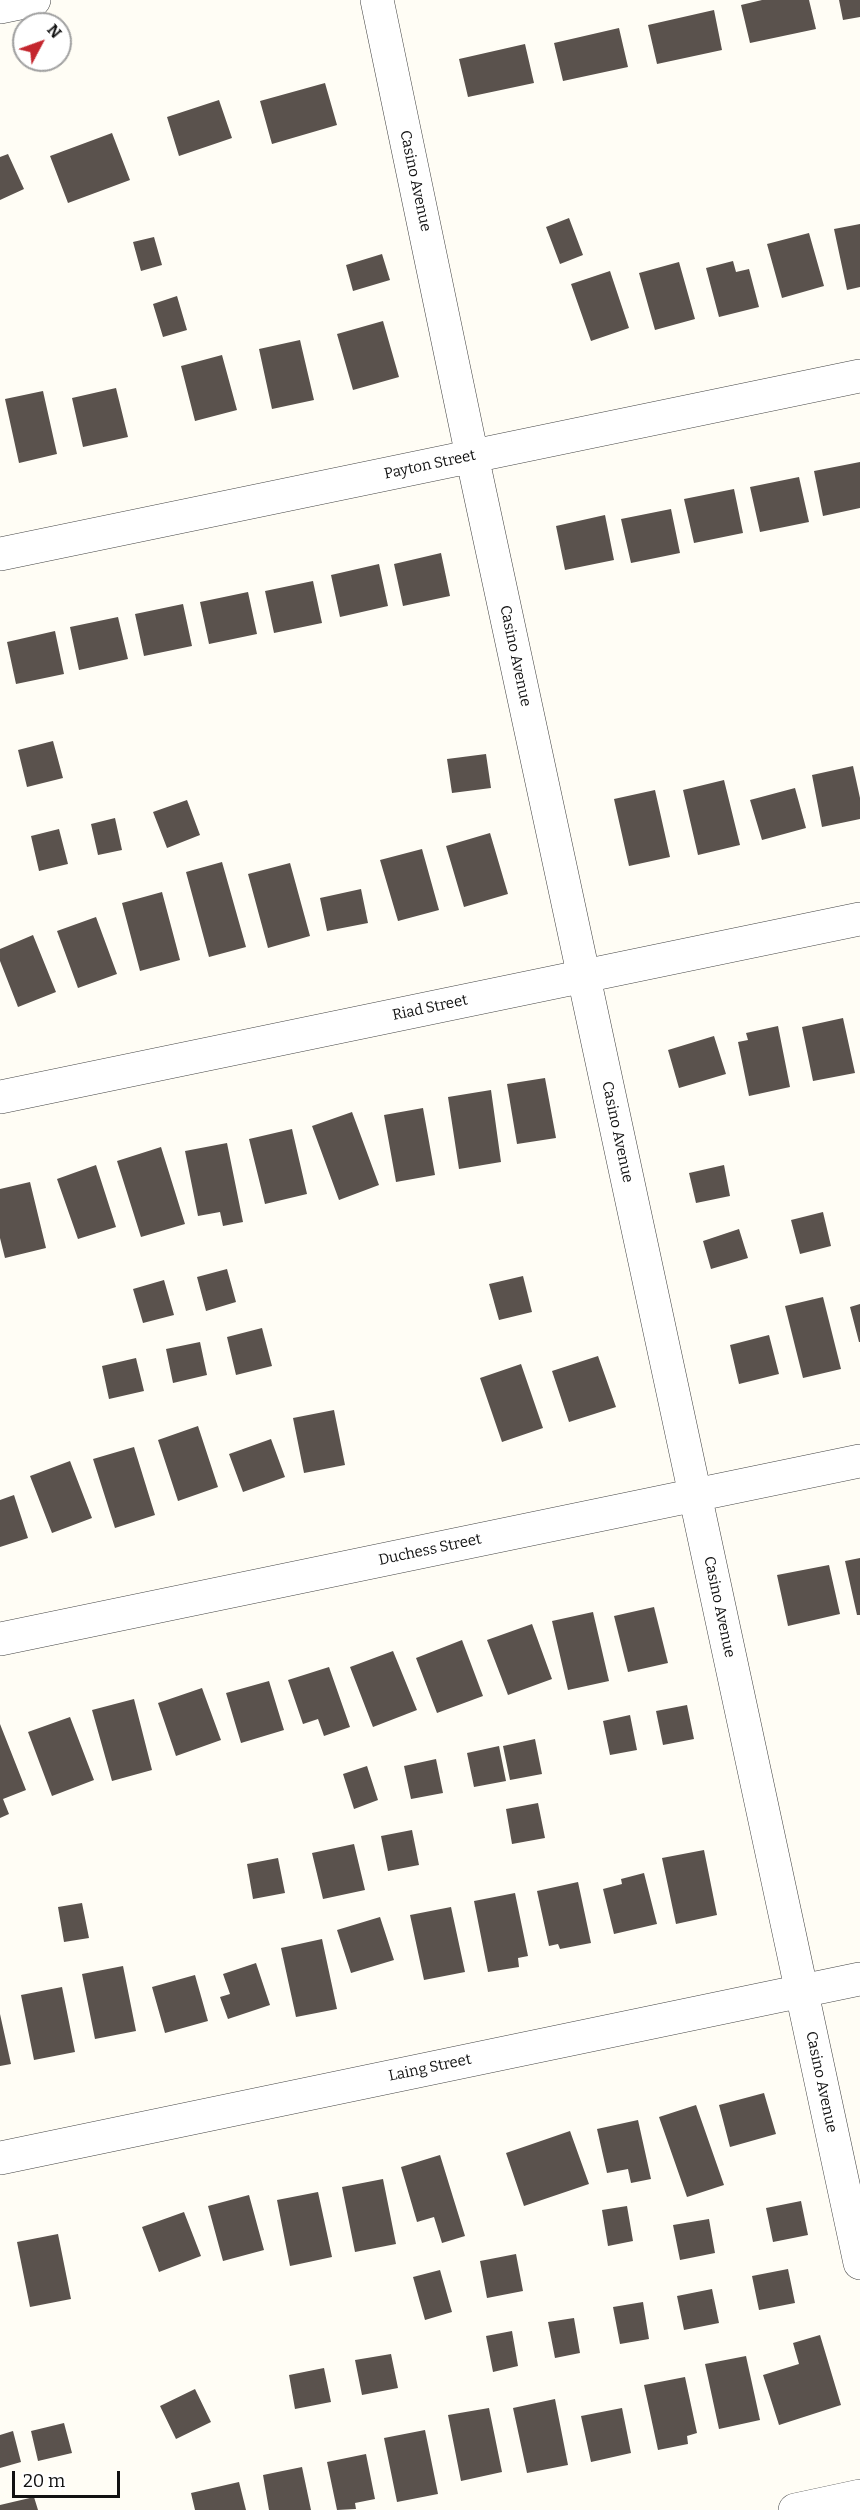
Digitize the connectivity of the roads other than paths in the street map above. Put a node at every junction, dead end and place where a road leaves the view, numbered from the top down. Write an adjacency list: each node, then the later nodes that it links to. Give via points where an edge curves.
1 (34, 0): 3 (street)
2 (377, 0): 5 (street, Casino Avenue)
3 (0, 7)
4 (860, 376): 5 (street, Payton Street)
5 (472, 456): 6 (street, Payton Street); 8 (street, Casino Avenue)
6 (0, 554)
7 (860, 918): 8 (street, Riad Street)
8 (584, 976): 9 (street, Riad Street); 11 (street, Casino Avenue)
9 (0, 1097)
10 (860, 1461): 11 (street, Duchess Street)
11 (696, 1495): 12 (street, Duchess Street); 14 (street, Casino Avenue)
12 (0, 1640)
13 (860, 1979): 14 (street, Laing Street)
14 (802, 1991): 15 (street, Laing Street); 16 (street, Casino Avenue)
15 (0, 2158)
16 (860, 2263)
17 (860, 2496): 18 (street)
18 (795, 2510)

